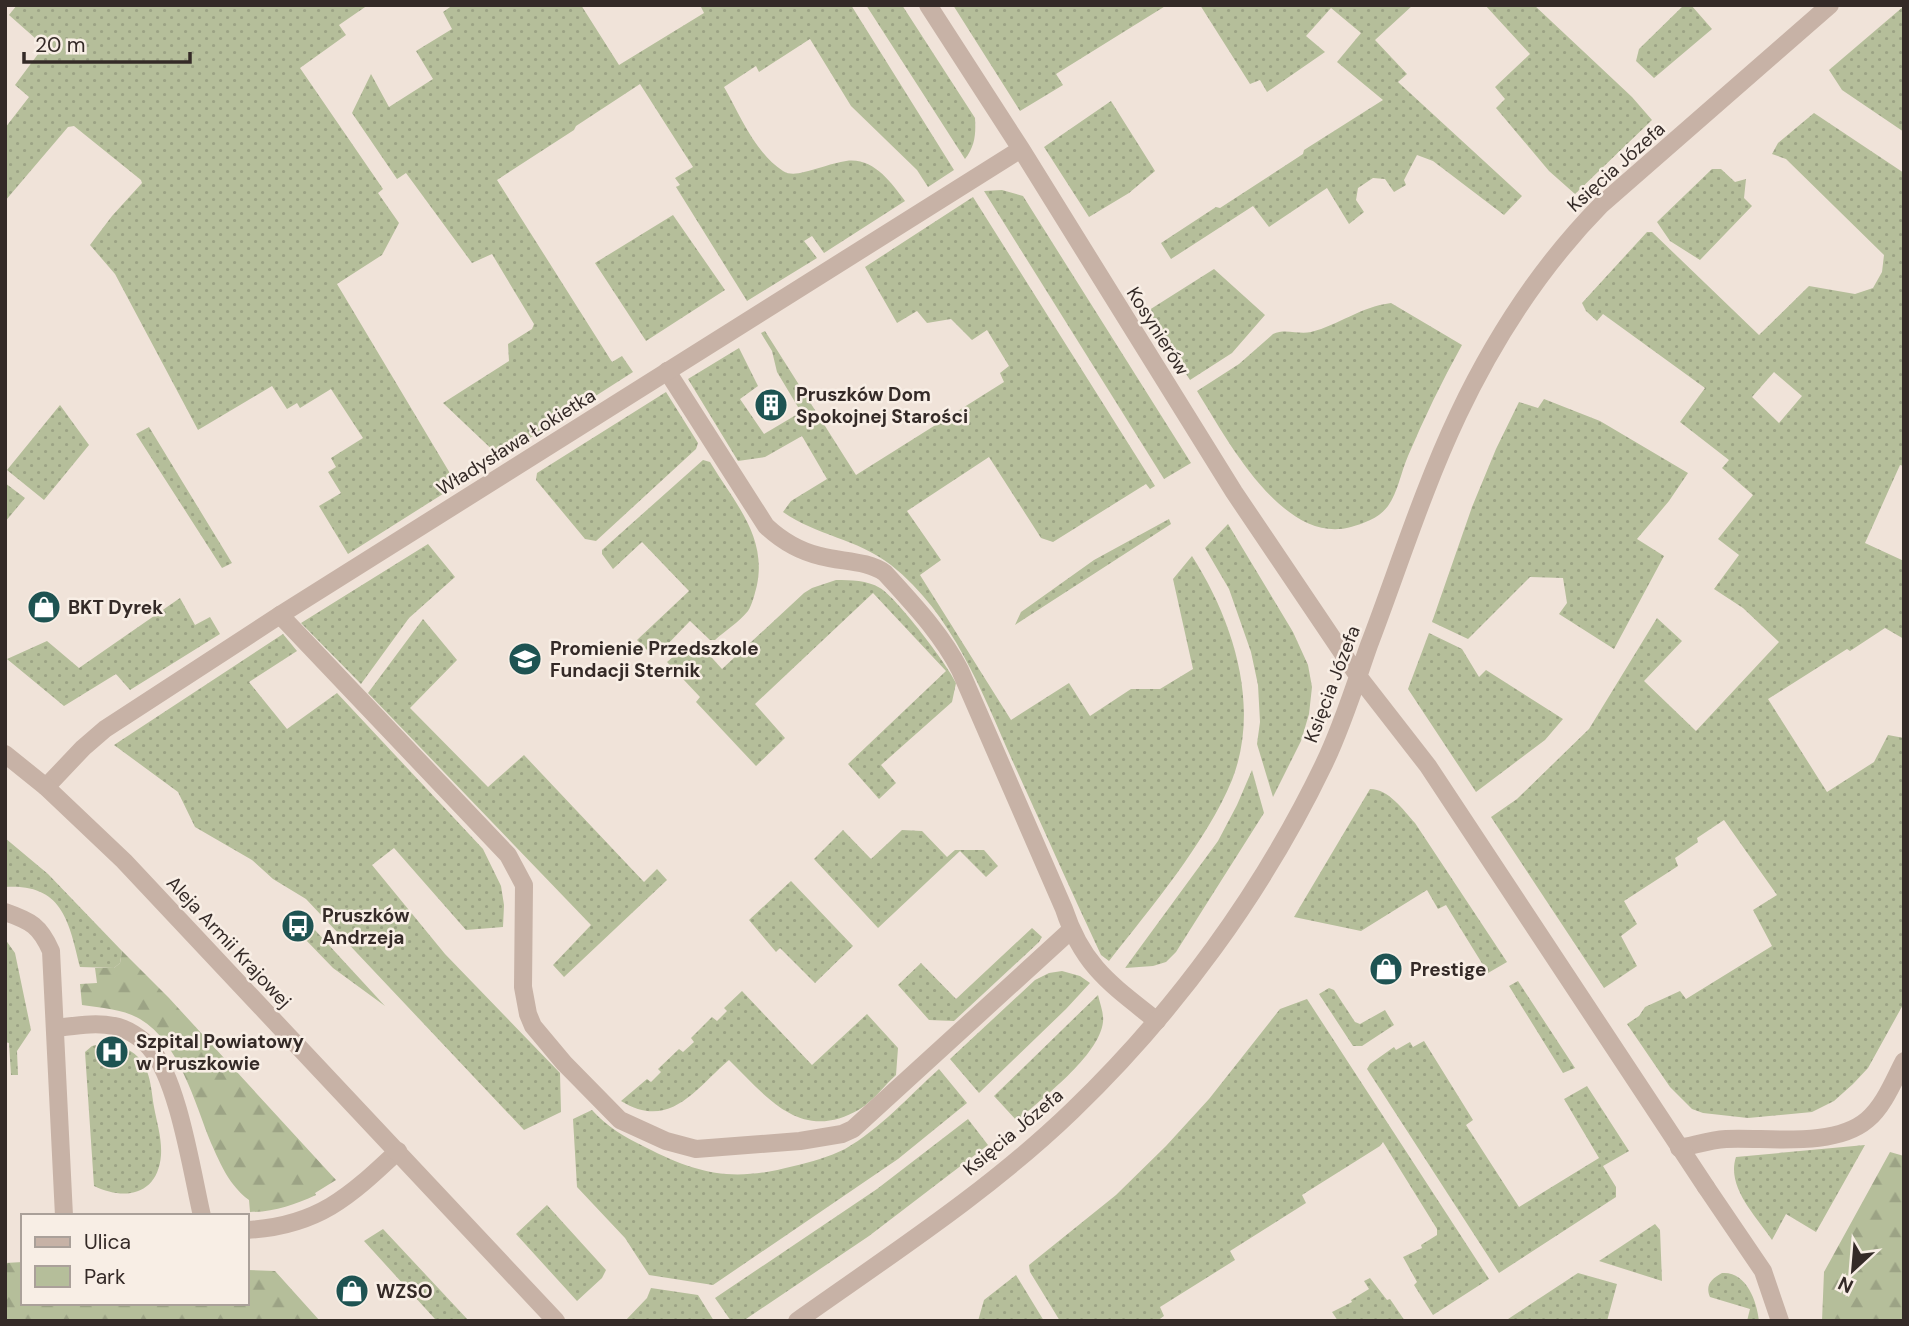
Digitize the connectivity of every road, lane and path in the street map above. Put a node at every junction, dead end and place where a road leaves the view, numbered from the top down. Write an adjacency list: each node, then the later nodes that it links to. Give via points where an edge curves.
1 (928, 5): 3 (street, Kosynierów)
2 (1830, 5): 6 (street, Księcia Józefa, via 1601,205 1520,306 1476,378 1444,446)
3 (1021, 149): 4 (street, Władysława Łokietka); 6 (street, Kosynierów, via 1234,492)
4 (667, 371): 5 (street, Władysława Łokietka); 10 (street, via 766,526 799,550 885,573 949,648)
5 (280, 615): 8 (street, Władysława Łokietka, via 105,729); 10 (street, via 508,855 524,885 523,987 533,1026 620,1120 666,1141 696,1149 800,1142 853,1129)
6 (1358, 676): 11 (street, Księcia Józefa, via 1325,762 1282,841 1227,929); 14 (street, Kosynierów, via 1428,766)
7 (5, 754): 8 (street, Aleja Armii Krajowej)
8 (46, 787): 15 (street, Aleja Armii Krajowej, via 124,861)
9 (5, 912): 12 (street, via 36,925 44,934 51,951)
10 (1071, 930): 11 (street, via 1105,980)
11 (1157, 1021): 20 (street, Księcia Józefa, via 1071,1113 1023,1154 929,1228)
12 (55, 1028): 16 (street); 17 (street, via 116,1026 150,1048 165,1072 181,1122)
13 (1904, 1061): 14 (street, via 1883,1100 1869,1119 1854,1129 1830,1137 1726,1139)
14 (1679, 1149): 21 (street, Kosynierów, via 1763,1271)
15 (398, 1151): 18 (street, via 328,1209 294,1224); 19 (street, Aleja Armii Krajowej)
16 (64, 1214)
17 (202, 1214)
18 (248, 1230)
19 (556, 1321)
20 (797, 1321)
21 (1780, 1321)

